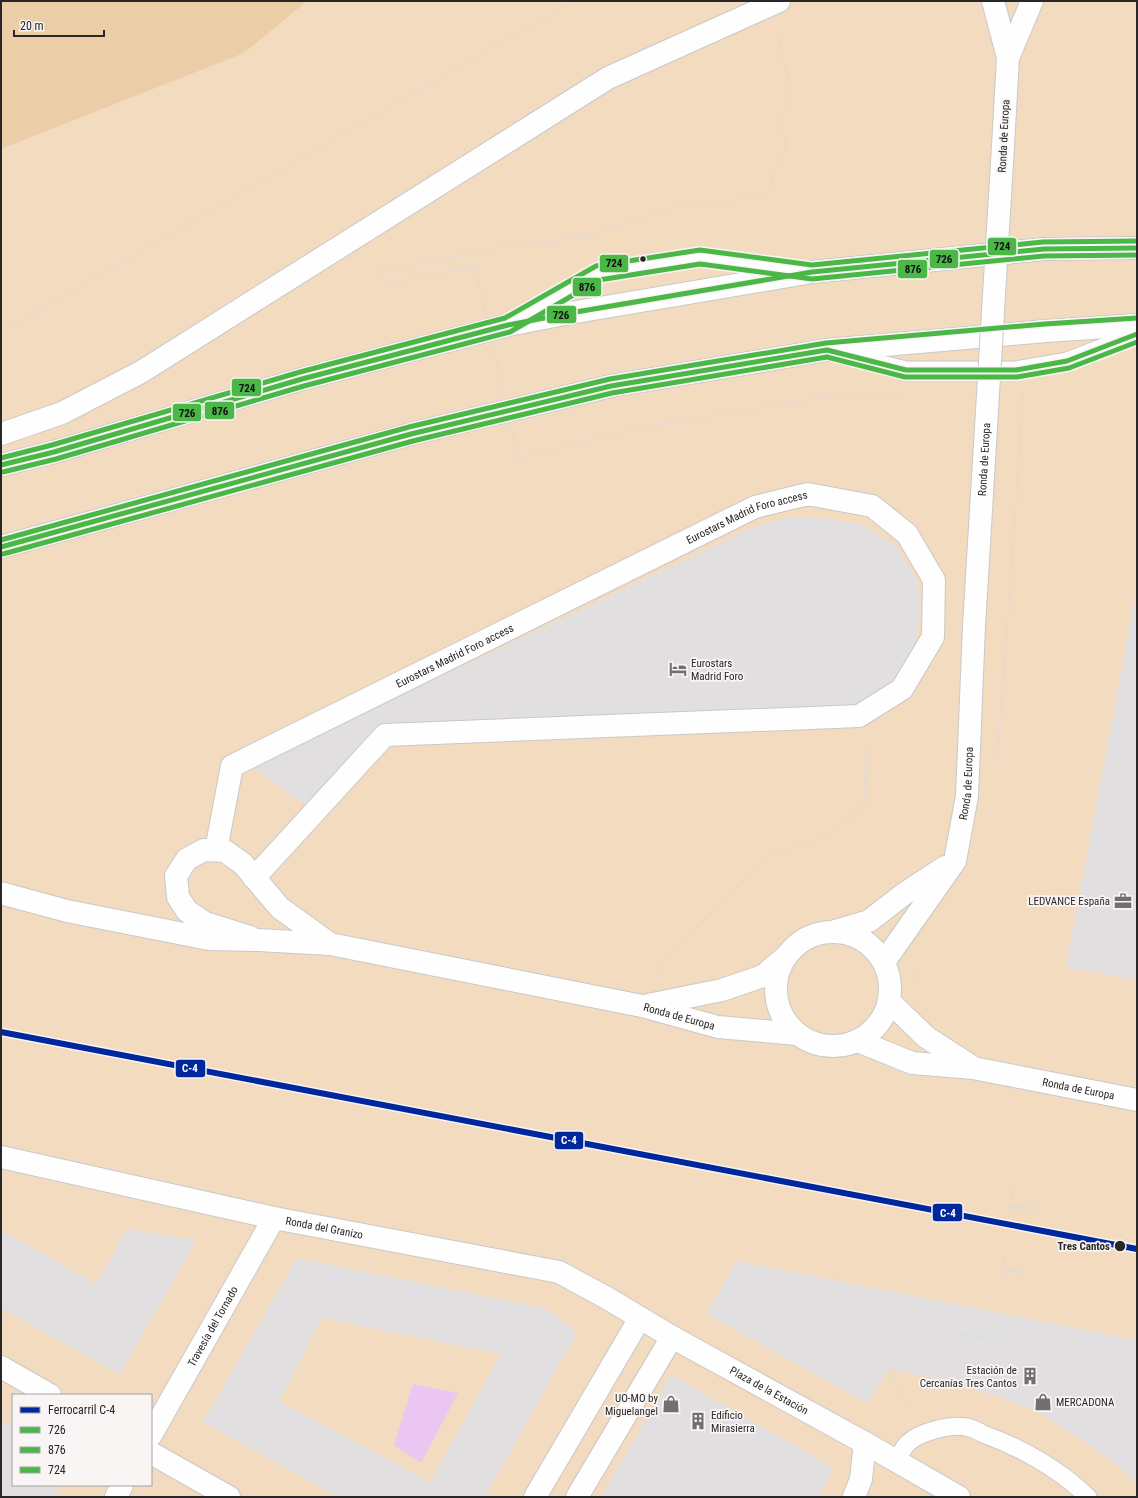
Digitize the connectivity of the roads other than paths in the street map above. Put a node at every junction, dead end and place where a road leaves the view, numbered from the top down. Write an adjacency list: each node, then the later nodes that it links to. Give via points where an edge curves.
1 (993, 1): 4 (main road, Ronda de Europa)
2 (1032, 1): 4 (main road, Ronda de Europa)
3 (777, 2): 11 (main road, via 608,78 141,372 62,413)
4 (1008, 58): 15 (main road, Ronda de Europa, bridge, via 974,626 967,796)
5 (1137, 248): 6 (main road, via 1044,249)
6 (812, 272): 7 (main road); 7 (lane, via 700,257 597,273)
7 (508, 325): 12 (main road, via 302,379 54,452)
8 (1137, 325): 10 (main road)
9 (1137, 334): 10 (lane, via 1067,361 1016,370 906,370)
10 (827, 350): 13 (main road, via 596,390 411,434)
11 (1, 434)
12 (1, 465)
13 (1, 547)
14 (216, 850): 16 (main road, via 224,851 243,864); 16 (main road, Eurostars Madrid Foro access, via 232,766 755,507 808,494 872,506 907,534 934,580 933,637 902,689 859,716 385,735); 19 (main road, via 204,850 187,859 176,876 178,897 187,911 205,924)
15 (955, 861): 18 (main road, via 904,894 869,921); 22 (main road, Ronda de Europa)
16 (254, 878): 20 (main road, via 280,908)
17 (1, 893): 19 (main road, via 67,911 209,939)
18 (835, 931): 21 (main road, via 815,934 797,943); 22 (main road, via 850,933 863,940)
19 (259, 940): 20 (main road)
20 (330, 944): 24 (main road)
21 (784, 958): 24 (main road, Ronda de Europa, via 763,976 722,990); 25 (main road, via 777,974 775,991 778,1007 785,1022)
22 (884, 962): 23 (main road, via 890,981)
23 (889, 1001): 26 (main road, via 883,1018 872,1031); 27 (main road, Ronda de Europa, via 926,1037)
24 (642, 1006): 25 (main road, Ronda de Europa, via 718,1027)
25 (797, 1034): 26 (main road, via 811,1043 826,1046 843,1046)
26 (858, 1041): 27 (main road, Ronda de Europa, via 912,1064)
27 (973, 1068): 28 (main road, Ronda de Europa)
28 (1137, 1100)
29 (1, 1158): 30 (main road, Ronda del Granizo)
30 (274, 1218): 31 (main road, Ronda del Granizo, via 559,1272); 35 (main road, Travesía del Tornado)
31 (640, 1318): 32 (main road, Ronda del Granizo); 42 (main road)
32 (672, 1337): 36 (main road, Plaza de la Estación); 43 (main road)
33 (1, 1367): 34 (main road)
34 (48, 1394)
35 (152, 1433)
36 (865, 1443): 38 (main road, Plaza de la Estación); 44 (main road, via 861,1479)
37 (152, 1454): 41 (main road)
38 (897, 1461): 45 (main road, Plaza de la Estación); 46 (lane, via 908,1443 926,1433 946,1427 966,1427 995,1438 1041,1462)
39 (122, 1486): 40 (main road)
40 (116, 1497)
41 (229, 1497)
42 (535, 1497)
43 (577, 1497)
44 (854, 1497)
45 (960, 1497)
46 (1088, 1497)

